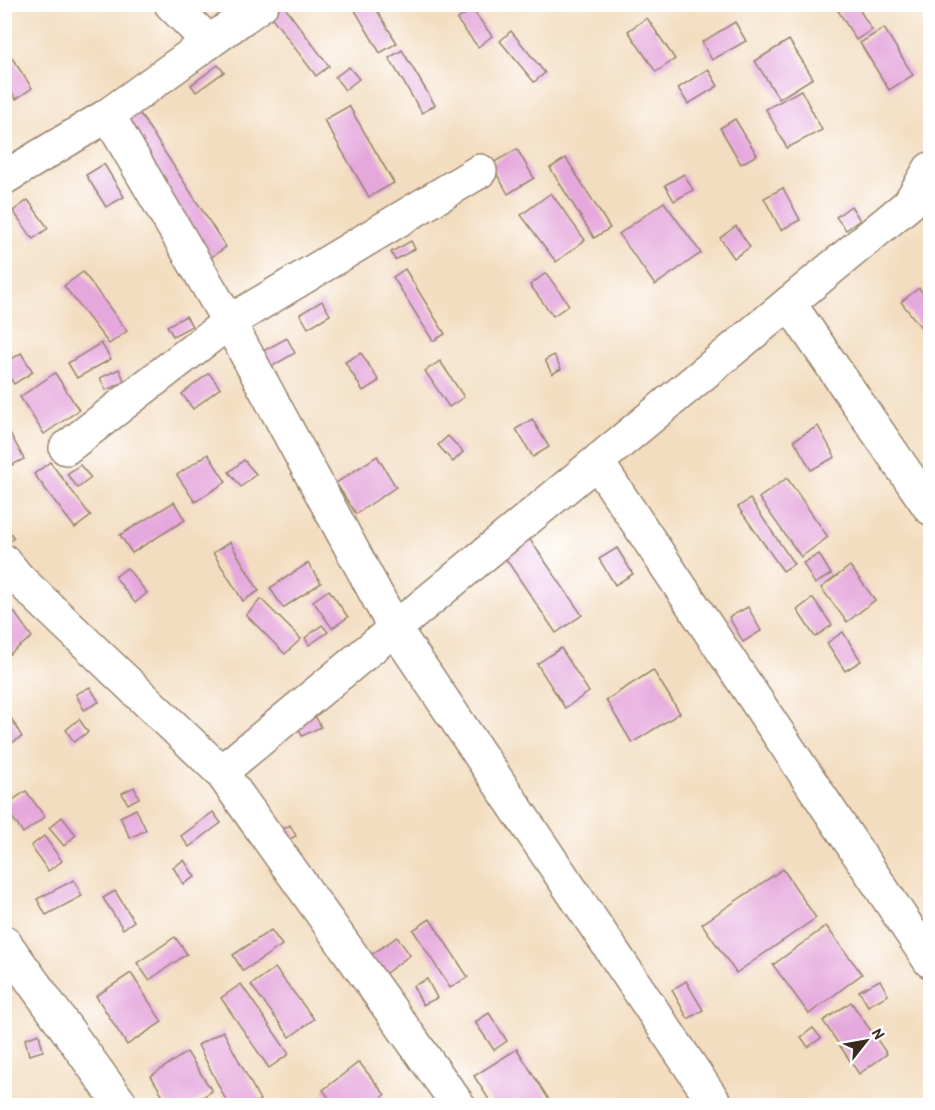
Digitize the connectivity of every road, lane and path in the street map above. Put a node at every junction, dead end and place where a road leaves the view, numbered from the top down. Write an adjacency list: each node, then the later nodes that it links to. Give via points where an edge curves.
1 (171, 4): 3 (street)
2 (262, 4): 3 (street)
3 (209, 42): 4 (street)
4 (108, 115): 7 (street); 10 (street)
5 (930, 170): 8 (street)
6 (480, 171): 10 (street)
7 (4, 178)
8 (920, 202): 9 (street)
9 (789, 303): 12 (street); 13 (street)
10 (229, 322): 11 (street); 15 (street)
11 (66, 448)
12 (597, 462): 15 (street); 18 (street)
13 (930, 508)
14 (4, 561): 16 (street)
15 (395, 629): 16 (street); 21 (street)
16 (221, 772): 20 (street)
17 (4, 942): 19 (street)
18 (930, 961)
19 (122, 1106)
20 (459, 1106)
21 (717, 1106)

